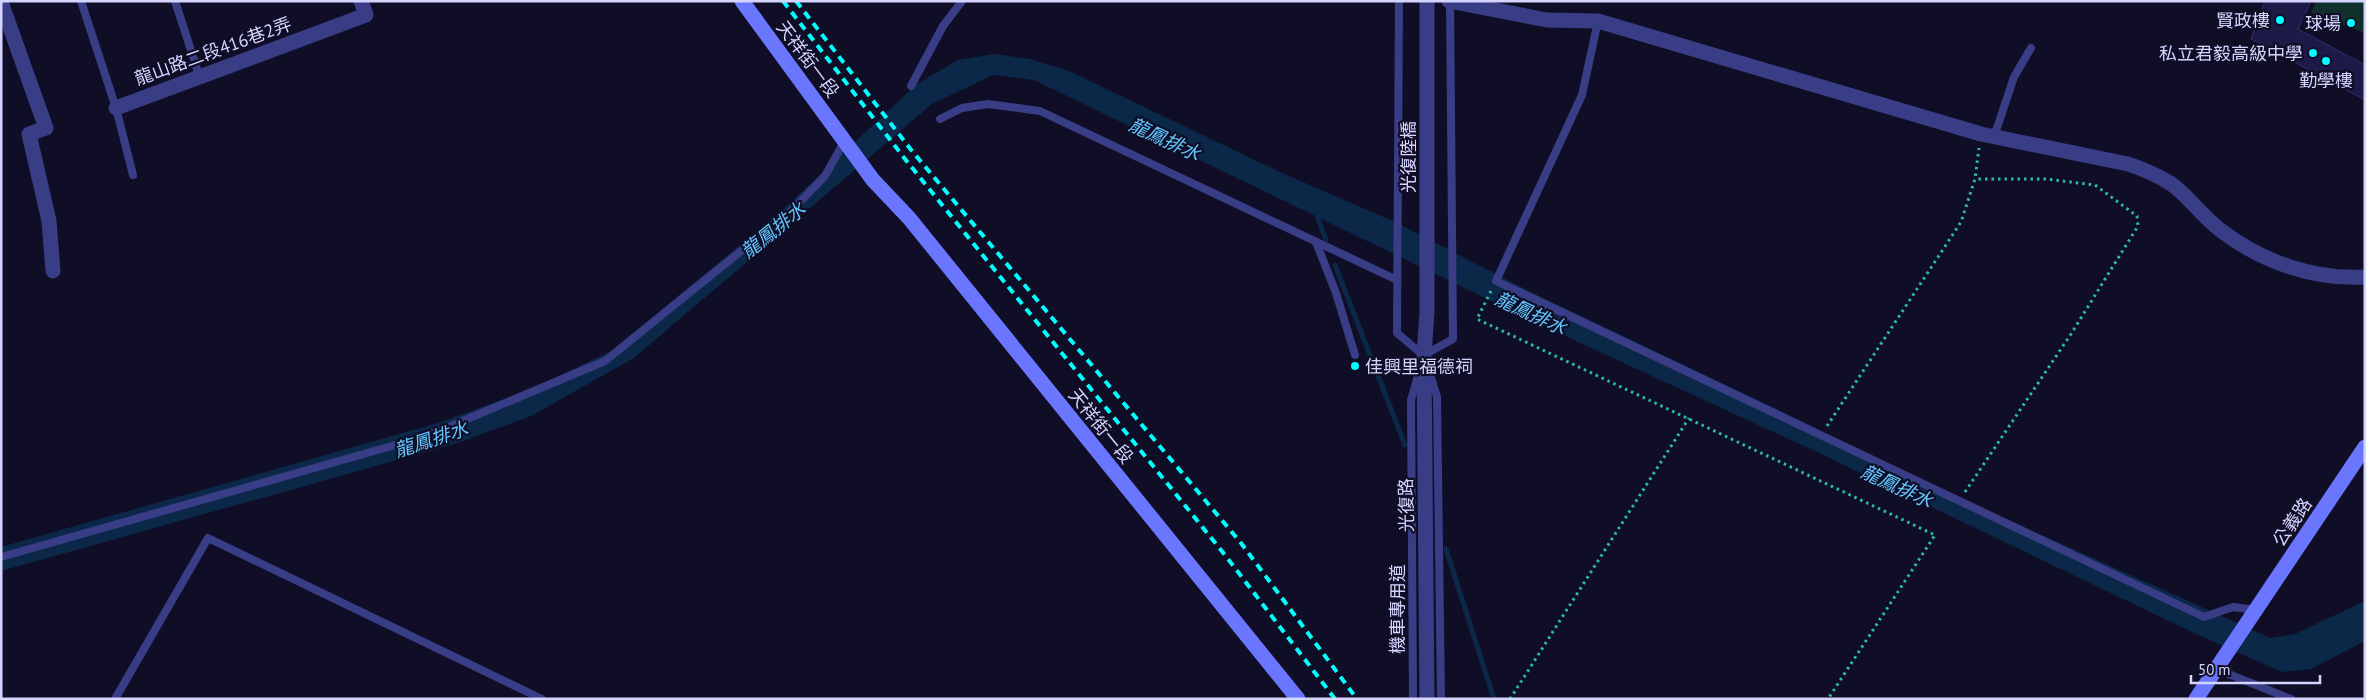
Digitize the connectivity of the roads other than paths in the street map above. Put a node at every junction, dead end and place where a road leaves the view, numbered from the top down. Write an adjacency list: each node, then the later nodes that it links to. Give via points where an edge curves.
1 (81, 1): 14 (lane)
2 (175, 1): 12 (lane)
3 (361, 1): 12 (street, 龍山路二段416巷2弄, via 366,15)
4 (742, 1): 17 (street, 天祥街一段)
5 (962, 1): 13 (lane, via 942,26)
6 (1399, 1): 22 (lane)
7 (1427, 1): 23 (street, 光復陸橋)
8 (1, 2): 20 (street, via 46,128 29,134 49,220)
9 (1450, 2): 10 (street, via 1547,20); 25 (lane, via 1453,340)
10 (1598, 21): 16 (street); 28 (lane, via 1582,95 1496,281 2204,617 2233,607)
11 (2031, 48): 16 (lane, via 2014,76)
12 (199, 75): 14 (street, 龍山路二段416巷2弄)
13 (911, 86)
14 (116, 108): 18 (lane)
15 (940, 119): 19 (lane, via 962,108 988,104 1040,111)
16 (1988, 135): 21 (street, via 2148,171 2171,184 2222,232 2260,254 2301,272)
17 (844, 140): 27 (lane, via 825,176 793,209 605,361 427,436); 32 (street, 天祥街一段, via 873,180 909,218)
18 (133, 175)
19 (1316, 242): 22 (lane); 24 (lane)
20 (53, 271)
21 (2365, 277)
22 (1397, 280): 25 (lane, via 1398,333)
23 (1427, 312): 25 (street, 光復路)
24 (1355, 355)
25 (1424, 356): 33 (lane, 機車專用道, via 1411,400); 34 (street, 光復路); 35 (lane, via 1437,397)
26 (2365, 447): 28 (street, 公義路)
27 (1, 557)
28 (2253, 615): 29 (street, 公義路)
29 (2217, 667): 36 (street); 37 (lane)
30 (115, 699): 31 (lane, via 208,538)
31 (542, 699)
32 (1298, 699)
33 (1413, 699)
34 (1427, 699)
35 (1441, 699)
36 (2196, 699)
37 (2291, 699)

